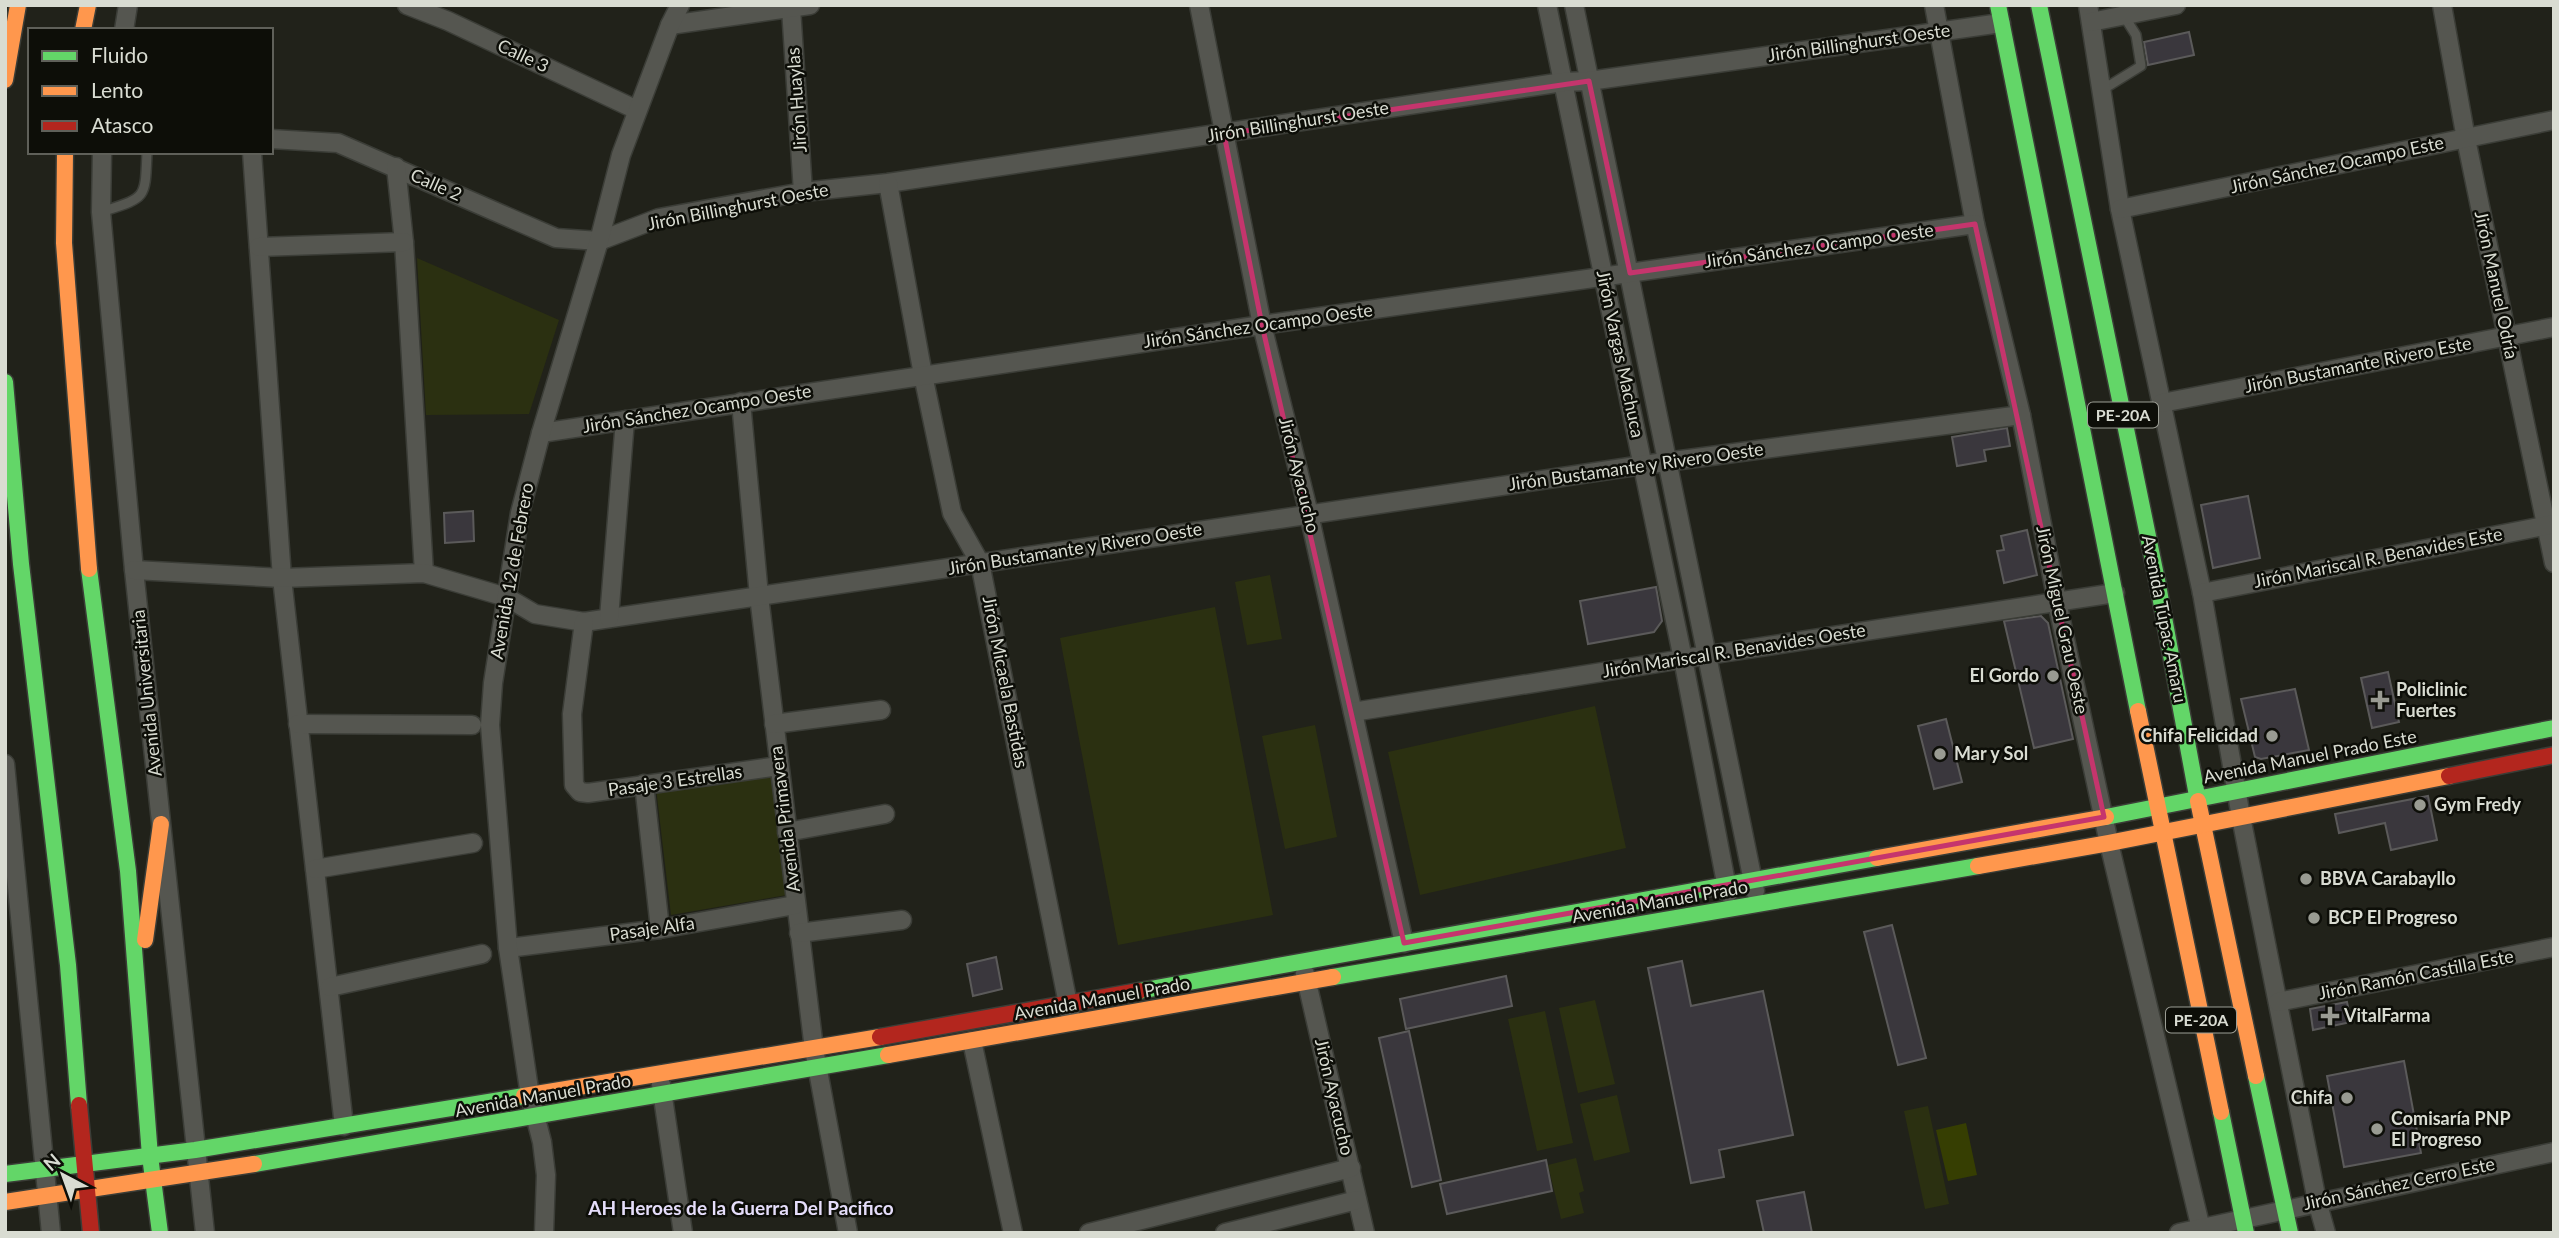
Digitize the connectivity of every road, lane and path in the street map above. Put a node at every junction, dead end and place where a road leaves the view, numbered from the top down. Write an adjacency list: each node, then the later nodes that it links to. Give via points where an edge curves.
1 (18, 5): 23 (main road)
2 (88, 5): 20 (main road)
3 (128, 5): 21 (street)
4 (407, 5): 15 (street, Calle 3)
5 (680, 5): 19 (street, Avenida 12 de Febrero)
6 (810, 5): 14 (street)
7 (1199, 5): 29 (street, Jirón Ayacucho)
8 (1547, 5): 25 (street, Jirón Vargas Machuca)
9 (1573, 5): 24 (street, Jirón Vargas Machuca)
10 (1934, 5): 22 (street, Jirón Miguel Grau Oeste)
11 (2039, 5): 86 (main road, Avenida Túpac Amaru / PE-20A)
12 (2176, 5): 18 (street)
13 (2442, 5): 31 (street, Jirón Manuel Odría)
14 (791, 8): 19 (street); 38 (street, Jirón Huaylas)
15 (450, 13): 27 (street, Calle 3)
16 (2000, 14): 22 (street, Jirón Billinghurst Oeste); 66 (main road, PE-20A)
17 (2090, 14): 18 (street); 26 (street)
18 (2124, 16): 26 (lane, via 2136,35 2141,66)
19 (670, 25): 27 (street, Avenida 12 de Febrero)
20 (83, 28)
21 (124, 28)
22 (1939, 32): 24 (street, Jirón Billinghurst Oeste); 41 (street, Jirón Miguel Grau Oeste)
23 (5, 80)
24 (1590, 81): 25 (street, Jirón Billinghurst Oeste); 45 (street, Jirón Vargas Machuca)
25 (1563, 82): 29 (street, Jirón Billinghurst Oeste); 46 (street, Jirón Vargas Machuca)
26 (2102, 90): 39 (street)
27 (637, 110): 42 (street, Avenida 12 de Febrero)
28 (2554, 120): 31 (street, Jirón Sánchez Ocampo Este)
29 (1224, 134): 37 (street, Jirón Billinghurst Oeste); 47 (street, Jirón Ayacucho)
30 (273, 139): 36 (street, Calle 2, via 338,144)
31 (2466, 139): 39 (street, Jirón Sánchez Ocampo Este); 49 (street, Jirón Manuel Odría)
32 (65, 154): 113 (main road, via 64,243 89,566 128,872)
33 (102, 154): 40 (street, Avenida Universitaria)
34 (147, 154): 40 (lane, via 146,189 141,197)
35 (252, 154): 44 (street)
36 (396, 167): 42 (street, Calle 2, via 556,238); 43 (street)
37 (888, 183): 38 (street, Jirón Billinghurst Oeste); 50 (street, Jirón Micaela Bastidas)
38 (803, 192): 42 (street, Jirón Billinghurst Oeste, via 659,219)
39 (2120, 209): 53 (street)
40 (101, 212): 63 (street, Avenida Universitaria)
41 (1975, 224): 45 (street, Jirón Sánchez Ocampo Oeste); 54 (street, Jirón Miguel Grau Oeste)
42 (599, 241): 56 (street, Avenida 12 de Febrero)
43 (404, 242): 44 (street); 64 (street)
44 (259, 247): 65 (street)
45 (1630, 273): 46 (street, Jirón Sánchez Ocampo Oeste); 57 (street, Jirón Vargas Machuca)
46 (1604, 277): 47 (street, Jirón Sánchez Ocampo Oeste); 58 (street, Jirón Vargas Machuca)
47 (1262, 325): 50 (street, Jirón Sánchez Ocampo Oeste); 59 (street, Jirón Ayacucho)
48 (2554, 327): 49 (street, Jirón Bustamante Rivero Este)
49 (2507, 336): 53 (street, Jirón Bustamante Rivero Este); 60 (street, Jirón Manuel Odría)
50 (923, 375): 52 (street, Jirón Sánchez Ocampo Oeste); 61 (street, Jirón Micaela Bastidas, via 952,513)
51 (5, 382): 128 (main road, via 21,564 68,965)
52 (741, 402): 55 (street, Jirón Sánchez Ocampo Oeste); 68 (street, Avenida Primavera)
53 (2162, 403): 67 (street)
54 (2021, 415): 57 (street, Jirón Bustamante y Rivero Oeste); 70 (street, Jirón Miguel Grau Oeste)
55 (625, 420): 56 (street, Jirón Sánchez Ocampo Oeste); 71 (street)
56 (541, 433): 69 (street, Avenida 12 de Febrero, via 520,513)
57 (1668, 462): 58 (street, Jirón Bustamante y Rivero Oeste); 73 (street, Jirón Vargas Machuca)
58 (1643, 465): 59 (street, Jirón Bustamante y Rivero Oeste); 74 (street, Jirón Vargas Machuca)
59 (1309, 514): 61 (street, Jirón Bustamante y Rivero Oeste); 76 (street, Jirón Ayacucho)
60 (2550, 525): 62 (street, Jirón Manuel Odría); 67 (street, Jirón Mariscal R. Benavides Este)
61 (980, 563): 68 (street, Jirón Bustamante y Rivero Oeste); 115 (street, Jirón Micaela Bastidas)
62 (2554, 563)
63 (135, 570): 65 (street, Jirón Bustamante y Rivero Oeste); 91 (street, Avenida Universitaria)
64 (424, 573): 65 (street, Jirón Bustamante y Rivero Oeste); 69 (street, Jirón Bustamante y Rivero Oeste)
65 (282, 578): 77 (street)
66 (2115, 593): 70 (street, Jirón Mariscal R. Benavides Oeste); 87 (main road, PE-20A)
67 (2202, 593): 85 (street)
68 (759, 596): 71 (street, Jirón Bustamante y Rivero Oeste); 78 (street, Avenida Primavera)
69 (506, 597): 72 (street, Jirón Bustamante y Rivero Oeste, via 535,614); 108 (street, Avenida 12 de Febrero, via 490,725)
70 (2057, 602): 73 (street, Jirón Mariscal R. Benavides Oeste); 89 (street, Jirón Miguel Grau Oeste)
71 (609, 618): 72 (street, Jirón Bustamante y Rivero Oeste)
72 (584, 622): 84 (street, Pasaje 3 Estrellas, via 572,714 574,785 588,793)
73 (1708, 655): 74 (street, Jirón Mariscal R. Benavides Oeste); 98 (street, Jirón Vargas Machuca)
74 (1683, 659): 76 (street, Jirón Mariscal R. Benavides Oeste); 99 (street, Jirón Vargas Machuca)
75 (881, 710): 78 (street)
76 (1353, 712): 106 (street, Jirón Ayacucho)
77 (298, 724): 79 (street); 97 (street)
78 (774, 724): 83 (street, Avenida Primavera)
79 (472, 725)
80 (2554, 727): 85 (main road, Avenida Manuel Prado Este)
81 (2554, 755): 90 (main road)
82 (5, 764): 130 (street)
83 (779, 766): 84 (street, Pasaje 3 Estrellas); 93 (street, Avenida Primavera)
84 (644, 784): 104 (street)
85 (2237, 792): 86 (main road, Avenida Manuel Prado Este); 90 (street)
86 (2198, 799): 87 (main road, Avenida Manuel Prado); 92 (main road, Avenida Túpac Amaru / PE-20A)
87 (2157, 808): 89 (main road, Avenida Manuel Prado); 94 (main road, PE-20A)
88 (885, 814): 93 (street)
89 (2104, 817): 96 (street, Jirón Miguel Grau Oeste); 98 (main road, Avenida Manuel Prado)
90 (2241, 817): 92 (main road); 114 (street)
91 (161, 824): 113 (main road); 125 (street, Avenida Universitaria)
92 (2203, 826): 94 (main road, Avenida Manuel Prado); 139 (main road, Avenida Túpac Amaru / PE-20A)
93 (787, 832): 101 (street, Avenida Primavera)
94 (2162, 834): 96 (main road, Avenida Manuel Prado); 140 (main road, PE-20A)
95 (473, 843): 97 (street)
96 (2109, 843): 100 (main road, Avenida Manuel Prado); 141 (street, Jirón Miguel Grau Oeste)
97 (315, 869): 112 (street)
98 (1753, 880): 99 (main road, Avenida Manuel Prado); 100 (street, Jirón Vargas Machuca)
99 (1726, 885): 102 (street, Jirón Vargas Machuca); 106 (main road, Avenida Manuel Prado)
100 (1757, 904): 102 (main road, Avenida Manuel Prado)
101 (795, 905): 104 (street, Pasaje Alfa); 105 (street, Avenida Primavera)
102 (1731, 909): 111 (main road, Avenida Manuel Prado)
103 (902, 920): 105 (street)
104 (660, 929): 108 (street, Pasaje Alfa)
105 (799, 933): 118 (street, Avenida Primavera)
106 (1404, 943): 110 (main road, Avenida Manuel Prado)
107 (2554, 947): 114 (street, Jirón Ramón Castilla Este)
108 (508, 948): 122 (street, Avenida 12 de Febrero)
109 (482, 954): 112 (street)
110 (1302, 961): 111 (street, Jirón Ayacucho); 115 (main road, Avenida Manuel Prado)
111 (1307, 983): 116 (main road, Avenida Manuel Prado); 129 (street, Jirón Ayacucho)
112 (330, 987): 124 (street)
113 (137, 994): 127 (main road)
114 (2278, 1002): 137 (street)
115 (1068, 1004): 116 (street, Jirón Micaela Bastidas); 118 (main road, Avenida Manuel Prado)
116 (1071, 1024): 117 (main road, Avenida Manuel Prado)
117 (972, 1041): 119 (main road, Avenida Manuel Prado); 149 (street)
118 (814, 1049): 119 (street, Avenida Primavera); 120 (main road, Avenida Manuel Prado)
119 (817, 1068): 121 (main road, Avenida Manuel Prado); 148 (street, Avenida Primavera)
120 (660, 1074): 121 (street); 122 (main road, Avenida Manuel Prado)
121 (663, 1095): 123 (main road, Avenida Manuel Prado); 142 (street)
122 (530, 1096): 123 (street, Avenida 12 de Febrero); 124 (main road, Avenida Manuel Prado)
123 (535, 1116): 132 (main road, Avenida Manuel Prado); 147 (street, Avenida 12 de Febrero, via 546,1175)
124 (344, 1126): 125 (main road, Avenida Manuel Prado)
125 (195, 1150): 127 (main road, Avenida Manuel Prado); 132 (street, Avenida Universitaria)
126 (2554, 1152): 137 (street, Jirón Sánchez Cerro Este)
127 (150, 1156): 128 (main road, Avenida Manuel Prado); 133 (main road)
128 (83, 1164): 130 (main road, Avenida Manuel Prado); 134 (main road)
129 (1351, 1168): 136 (street, Jirón Ayacucho); 150 (street)
130 (44, 1169): 131 (main road, Avenida Manuel Prado); 135 (street)
131 (5, 1174)
132 (199, 1174): 133 (main road, Avenida Manuel Prado); 146 (street, Avenida Universitaria)
133 (153, 1181): 134 (main road, Avenida Manuel Prado); 145 (main road)
134 (86, 1191): 135 (main road, Avenida Manuel Prado); 144 (main road)
135 (47, 1196): 138 (main road, Avenida Manuel Prado); 143 (street)
136 (1357, 1200): 151 (street); 152 (street, Jirón Ayacucho)
137 (2317, 1201): 139 (street, Jirón Sánchez Cerro Este); 155 (street)
138 (5, 1202)
139 (2285, 1208): 140 (street, Jirón Sánchez Cerro Este); 154 (main road, Avenida Túpac Amaru / PE-20A)
140 (2245, 1225): 141 (street, Jirón Sánchez Cerro Este)
141 (2201, 1230): 153 (street, Jirón Sánchez Cerro Este)
142 (678, 1232)
143 (51, 1233)
144 (92, 1233)
145 (160, 1233)
146 (205, 1233)
147 (544, 1233)
148 (848, 1233)
149 (1013, 1233)
150 (1089, 1233)
151 (1225, 1233)
152 (1365, 1233)
153 (2179, 1233)
154 (2291, 1233)
155 (2326, 1233)

